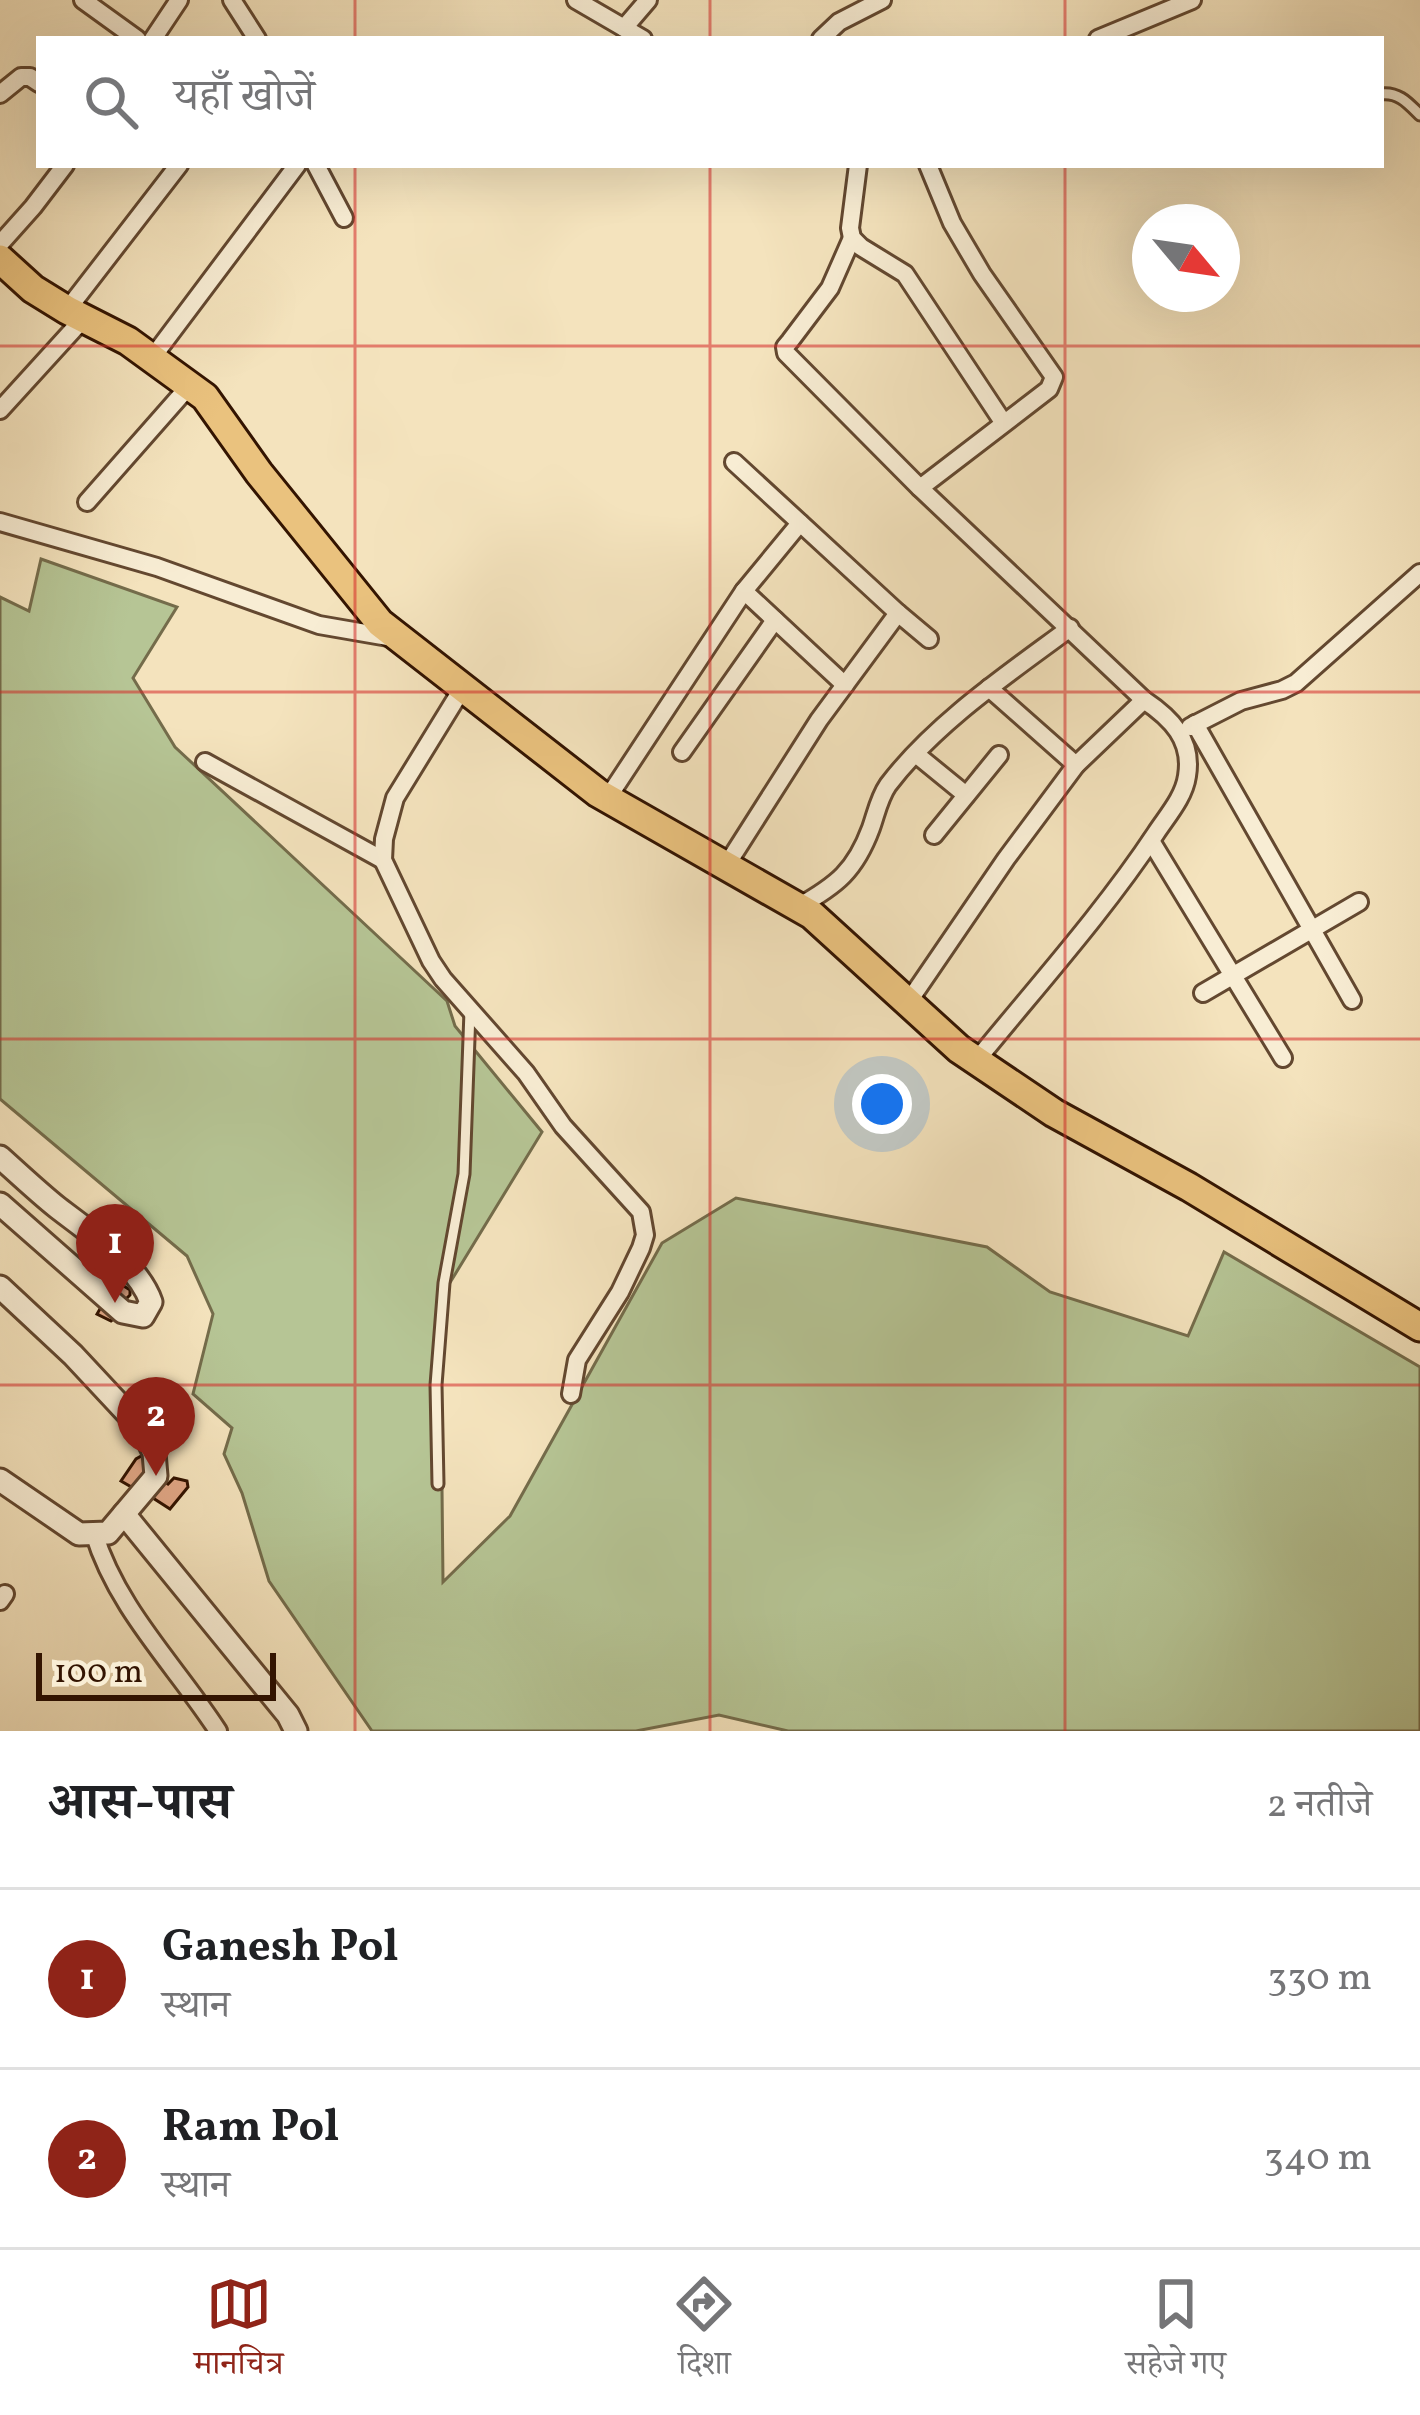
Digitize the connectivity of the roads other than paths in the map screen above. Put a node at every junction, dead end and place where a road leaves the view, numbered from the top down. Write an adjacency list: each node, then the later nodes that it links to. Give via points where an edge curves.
1 (83, 0): 9 (street)
2 (179, 0): 10 (street)
3 (232, 0): 11 (street)
4 (576, 0): 8 (street)
5 (647, 0): 8 (street)
6 (882, 0): 13 (street)
7 (1192, 0): 14 (street)
8 (625, 28): 12 (street)
9 (133, 36)
10 (155, 36)
11 (255, 36)
12 (638, 36)
13 (824, 36)
14 (1104, 36)
15 (36, 81): 16 (street, via 21,76)
16 (0, 94)
17 (1384, 95): 18 (lane)
18 (1420, 115)
19 (63, 168): 27 (street)
20 (177, 168): 29 (street)
21 (295, 168): 30 (street)
22 (318, 168): 25 (street)
23 (858, 168): 26 (street)
24 (929, 168): 33 (street, via 982,274 1052,370 1049,388)
25 (344, 218)
26 (852, 238): 33 (street, via 905,274); 35 (street, via 830,288 785,353)
27 (0, 244)
28 (0, 259): 29 (main road)
29 (75, 315): 30 (main road); 32 (street)
30 (152, 358): 31 (main road)
31 (190, 386): 36 (street); 44 (main road)
32 (0, 410)
33 (1003, 422): 35 (street)
34 (734, 461): 38 (street)
35 (920, 488): 43 (street)
36 (87, 502)
37 (0, 522): 44 (street, via 319,625)
38 (800, 523): 40 (street); 41 (street)
39 (1420, 573): 50 (street, via 1295,683)
40 (744, 591): 42 (street); 57 (street)
41 (898, 614): 45 (street); 46 (street)
42 (776, 620): 46 (street); 51 (street)
43 (1070, 628): 47 (street); 49 (street)
44 (395, 638): 48 (main road)
45 (929, 639)
46 (844, 685): 61 (street)
47 (989, 688): 52 (street); 55 (street)
48 (462, 689): 57 (main road); 60 (street, via 395,798)
49 (1144, 700): 50 (street); 55 (street)
50 (1187, 728): 59 (street, via 1187,781); 64 (street)
51 (682, 752)
52 (917, 754): 56 (street); 63 (street, via 882,795 854,866)
53 (999, 755): 56 (street)
54 (205, 762): 60 (street)
55 (1076, 765): 68 (street)
56 (966, 795): 58 (street)
57 (607, 799): 61 (main road)
58 (934, 835)
59 (1151, 841): 65 (street); 71 (street)
60 (383, 860): 69 (street, via 431,961)
61 (726, 866): 63 (main road)
62 (1359, 902): 64 (street)
63 (798, 907): 68 (main road)
64 (1312, 931): 65 (street); 67 (street)
65 (1232, 974): 66 (street); 70 (street)
66 (1203, 992)
67 (1352, 1000)
68 (909, 1001): 71 (main road)
69 (470, 1011): 76 (street, via 645,1224 620,1292 577,1360); 78 (lane, via 464,1174 436,1385)
70 (1283, 1058)
71 (976, 1061): 75 (main road)
72 (0, 1157): 73 (street, via 146,1288 152,1302 143,1316 123,1312)
73 (0, 1204)
74 (0, 1287): 79 (street, via 143,1430 155,1476)
75 (1420, 1327)
76 (572, 1394)
77 (0, 1480): 80 (street, via 79,1534)
78 (438, 1484)
79 (124, 1514): 80 (street, via 108,1533); 82 (street)
80 (94, 1533): 81 (street, via 117,1589)
81 (218, 1731)
82 (296, 1731)

